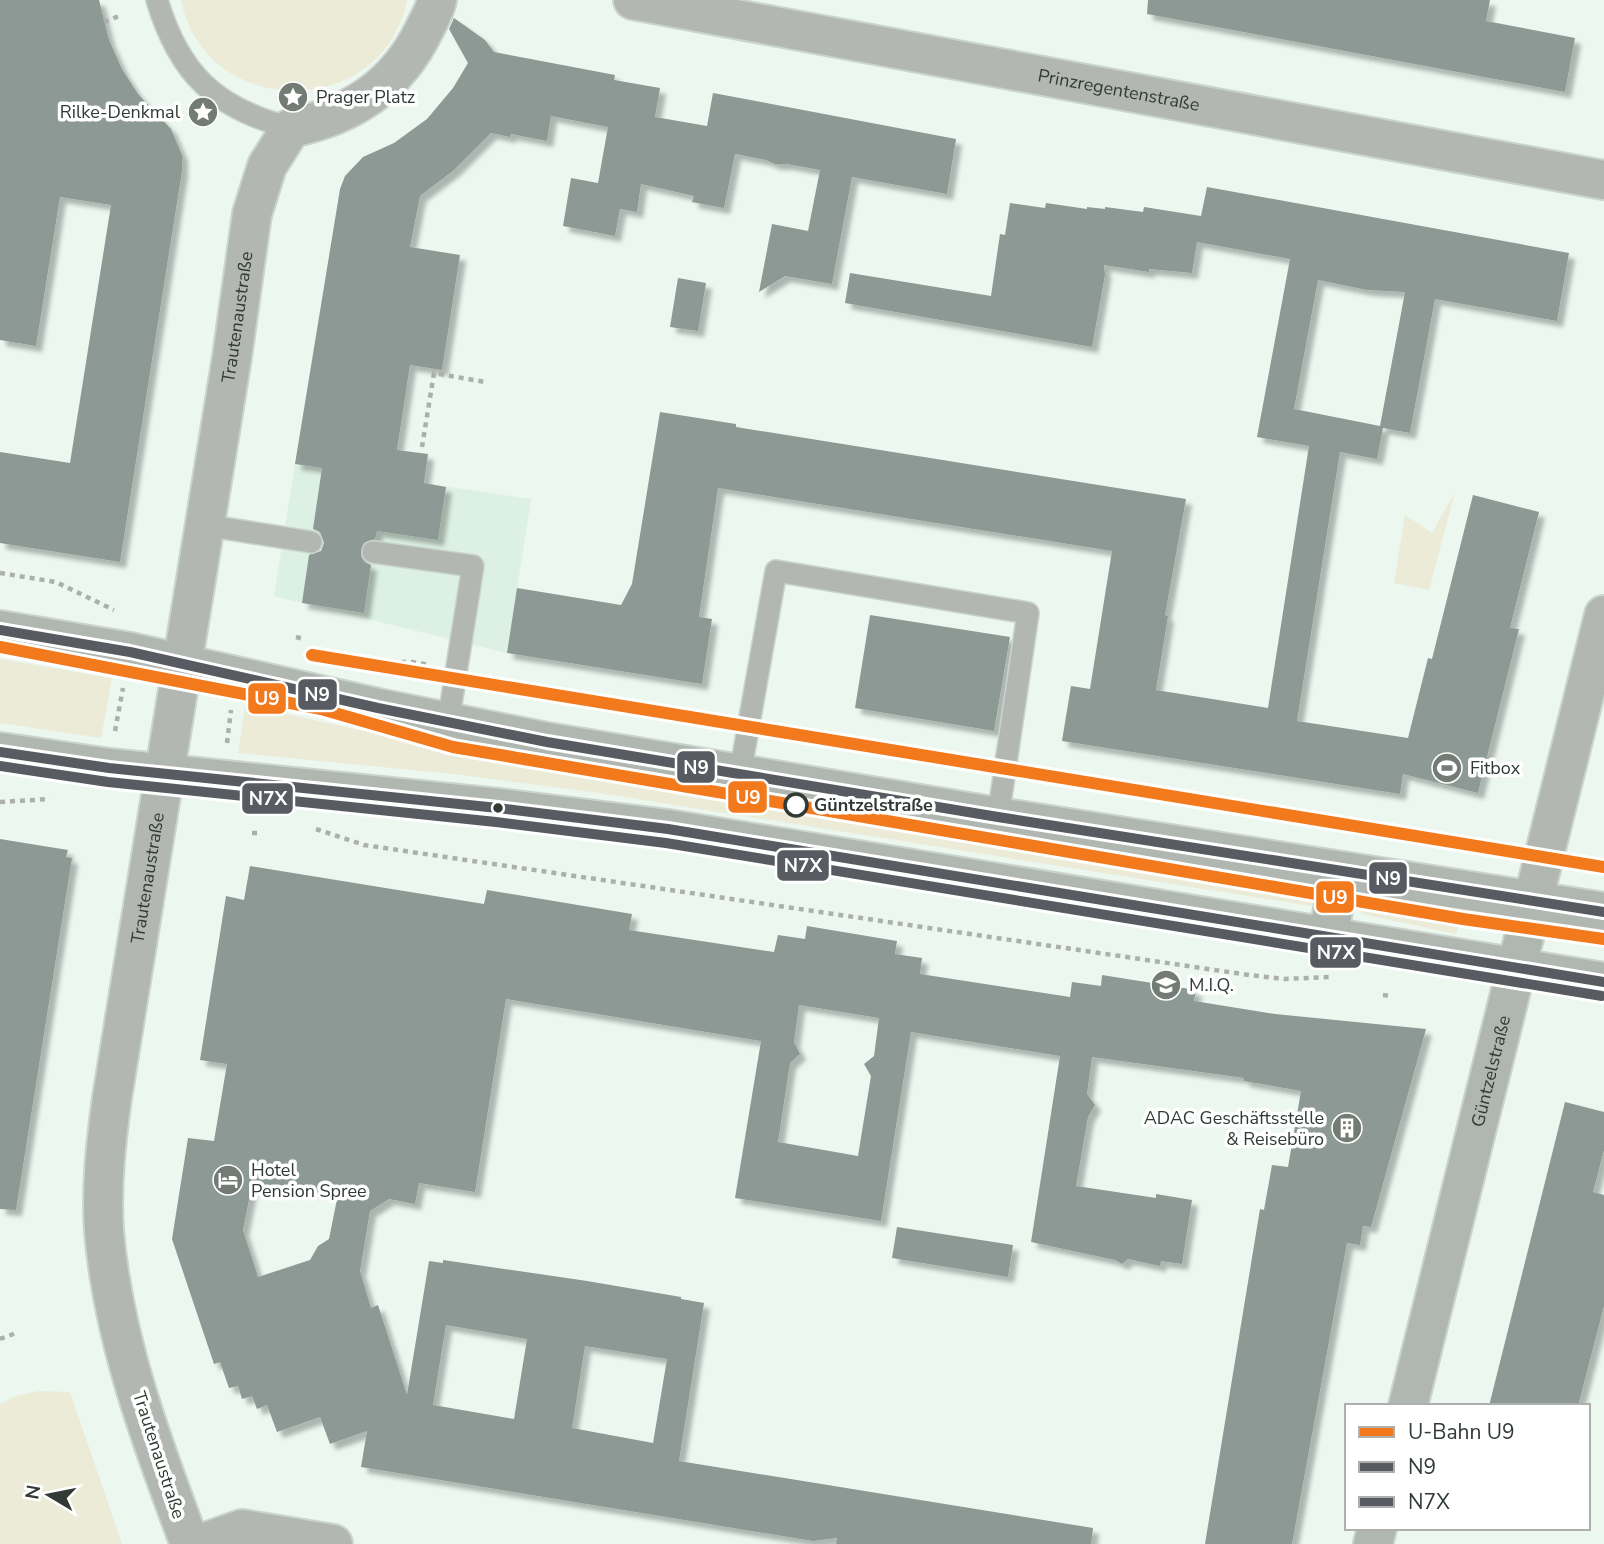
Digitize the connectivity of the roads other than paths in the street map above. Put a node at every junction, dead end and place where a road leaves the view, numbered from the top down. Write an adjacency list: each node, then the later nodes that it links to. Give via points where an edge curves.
1 (156, 0): 4 (lane, via 176,51 209,90 245,113)
2 (437, 0): 4 (street, via 418,42 387,82 346,112)
3 (633, 0): 5 (street, Prinzregentenstraße)
4 (291, 128): 6 (street, Trautenaustraße, via 267,166 252,214)
5 (1604, 180)
6 (204, 525): 7 (lane); 11 (street, Trautenaustraße)
7 (311, 542)
8 (373, 552): 12 (lane, via 473,566)
9 (1604, 615): 18 (street, Güntzelstraße)
10 (0, 630): 11 (main road)
11 (182, 663): 12 (main road); 14 (street, Trautenaustraße)
12 (448, 723): 15 (main road)
13 (0, 752): 14 (main road)
14 (165, 774): 20 (main road, via 668,829); 24 (street, Trautenaustraße, via 112,1098 103,1187 104,1229 114,1304 149,1433)
15 (740, 774): 16 (main road); 16 (lane, via 776,571 1028,613)
16 (998, 817): 17 (main road)
17 (1339, 871): 18 (main road); 20 (main road)
18 (1533, 901): 19 (main road); 21 (main road, Güntzelstraße)
19 (1604, 912)
20 (1328, 937): 21 (main road)
21 (1517, 968): 22 (main road); 23 (main road, Güntzelstraße)
22 (1604, 982)
23 (1408, 1404)
24 (190, 1544)
25 (200, 1544): 26 (street, via 242,1530)
26 (333, 1544)

